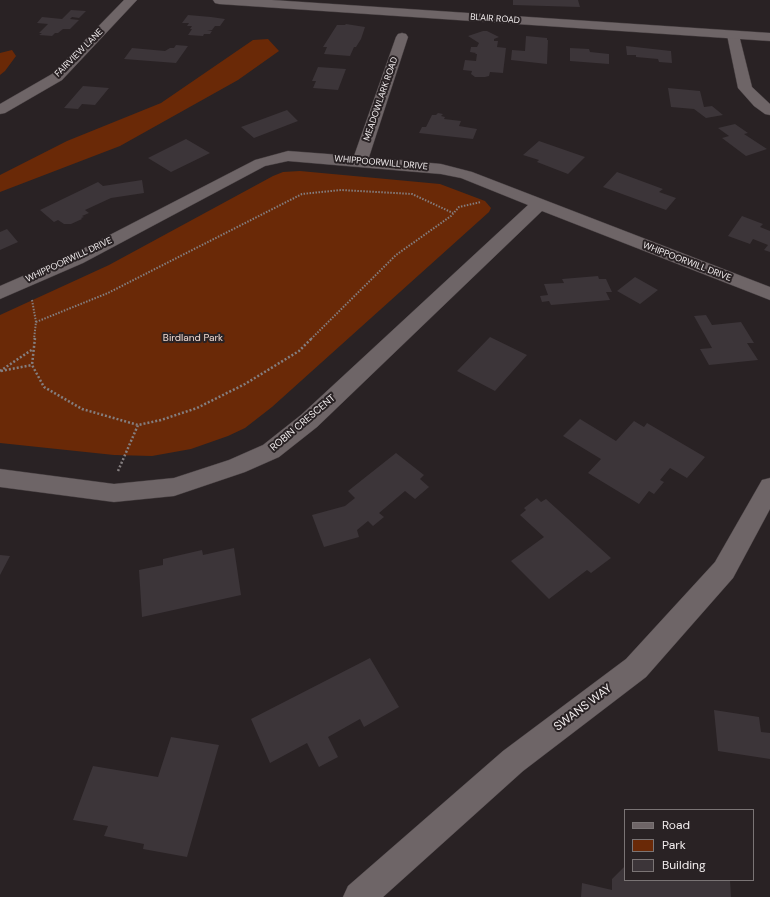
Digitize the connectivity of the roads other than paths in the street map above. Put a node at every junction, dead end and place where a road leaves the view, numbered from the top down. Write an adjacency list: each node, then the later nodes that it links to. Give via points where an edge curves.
1 (131, 0): 6 (street, FAIRVIEW LANE, via 57,77)
2 (219, 0): 3 (street, BLAIR ROAD)
3 (733, 35): 5 (street, BLAIR ROAD); 7 (street, via 745,88)
4 (402, 37): 8 (street, MEADOWLARK ROAD)
5 (770, 38)
6 (0, 110)
7 (770, 111)
8 (360, 161): 9 (street, WHIPPOORWILL DRIVE, via 441,169 466,175); 10 (street, WHIPPOORWILL DRIVE, via 288,156 260,163 76,259)
9 (538, 204): 11 (street, WHIPPOORWILL DRIVE); 12 (street, ROBIN CRESCENT, via 309,420 271,451 237,466 174,487 114,493)
10 (0, 293)
11 (770, 294)
12 (0, 478)
13 (770, 487): 14 (street, SWANS WAY, via 724,570 636,668 513,761)
14 (359, 897)

